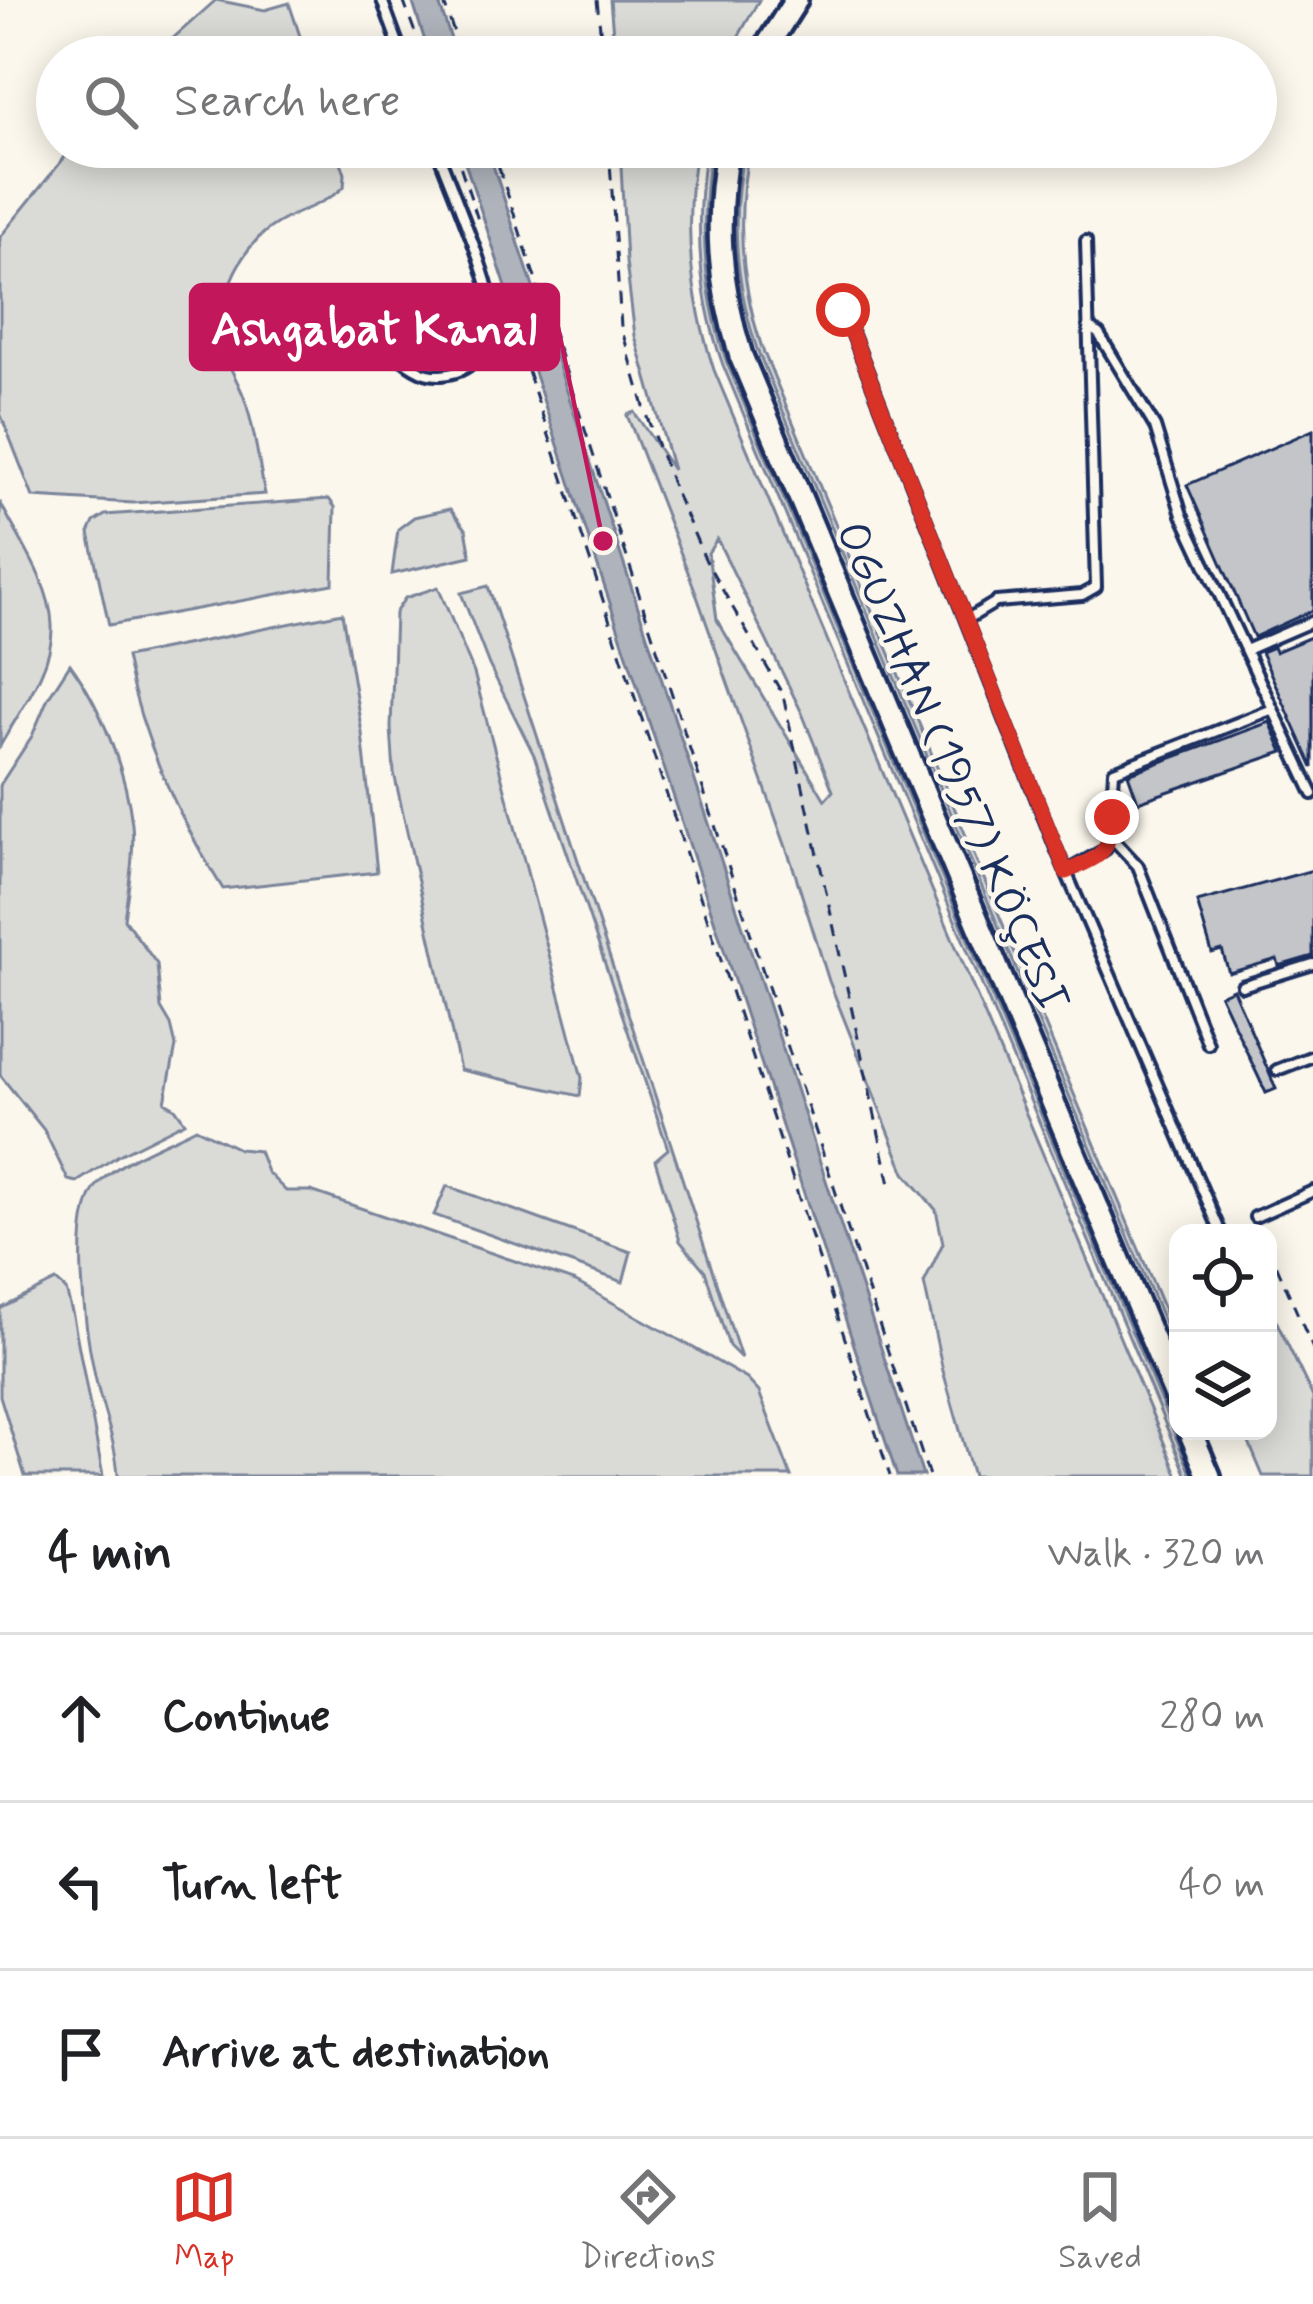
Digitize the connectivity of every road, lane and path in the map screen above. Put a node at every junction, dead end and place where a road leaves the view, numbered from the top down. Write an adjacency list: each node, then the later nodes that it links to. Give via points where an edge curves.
1 (382, 0): 6 (lane)
2 (403, 0): 7 (path)
3 (443, 0): 8 (path)
4 (597, 0): 9 (path)
5 (796, 0): 10 (main road)
6 (395, 36)
7 (416, 36)
8 (455, 36)
9 (601, 36)
10 (773, 36)
11 (443, 168): 21 (lane, via 492,306 483,352 464,369 420,371 370,321 344,308 307,313)
12 (461, 168): 16 (path)
13 (499, 168): 43 (path)
14 (610, 168): 34 (path, via 621,327 674,489 783,694)
15 (725, 168): 40 (main road, OGUZHAN (1957) KÖÇESI, via 720,254 741,356)
16 (483, 236)
17 (1086, 241): 20 (lane)
18 (498, 280): 42 (path)
19 (843, 310): 22 (lane)
20 (1088, 326): 22 (lane, via 1096,587 996,602); 24 (lane, via 1155,427 1182,515)
21 (298, 343)
22 (966, 620): 28 (lane)
23 (1313, 621): 24 (lane)
24 (1246, 650): 25 (lane)
25 (1273, 710): 26 (lane); 27 (lane, via 1114,771)
26 (1313, 794)
27 (1110, 836): 28 (lane, via 1099,856); 31 (lane, via 1138,866)
28 (1066, 872): 37 (lane)
29 (1313, 964): 30 (lane)
30 (1242, 986)
31 (1208, 1044)
32 (1313, 1056): 33 (lane)
33 (1276, 1070)
34 (891, 1189)
35 (1313, 1191): 36 (lane)
36 (1255, 1217)
37 (1218, 1224)
38 (1277, 1267): 39 (path)
39 (1313, 1349)
40 (1169, 1379)
41 (1194, 1440): 44 (main road)
42 (890, 1476)
43 (929, 1476)
44 (1209, 1476)

